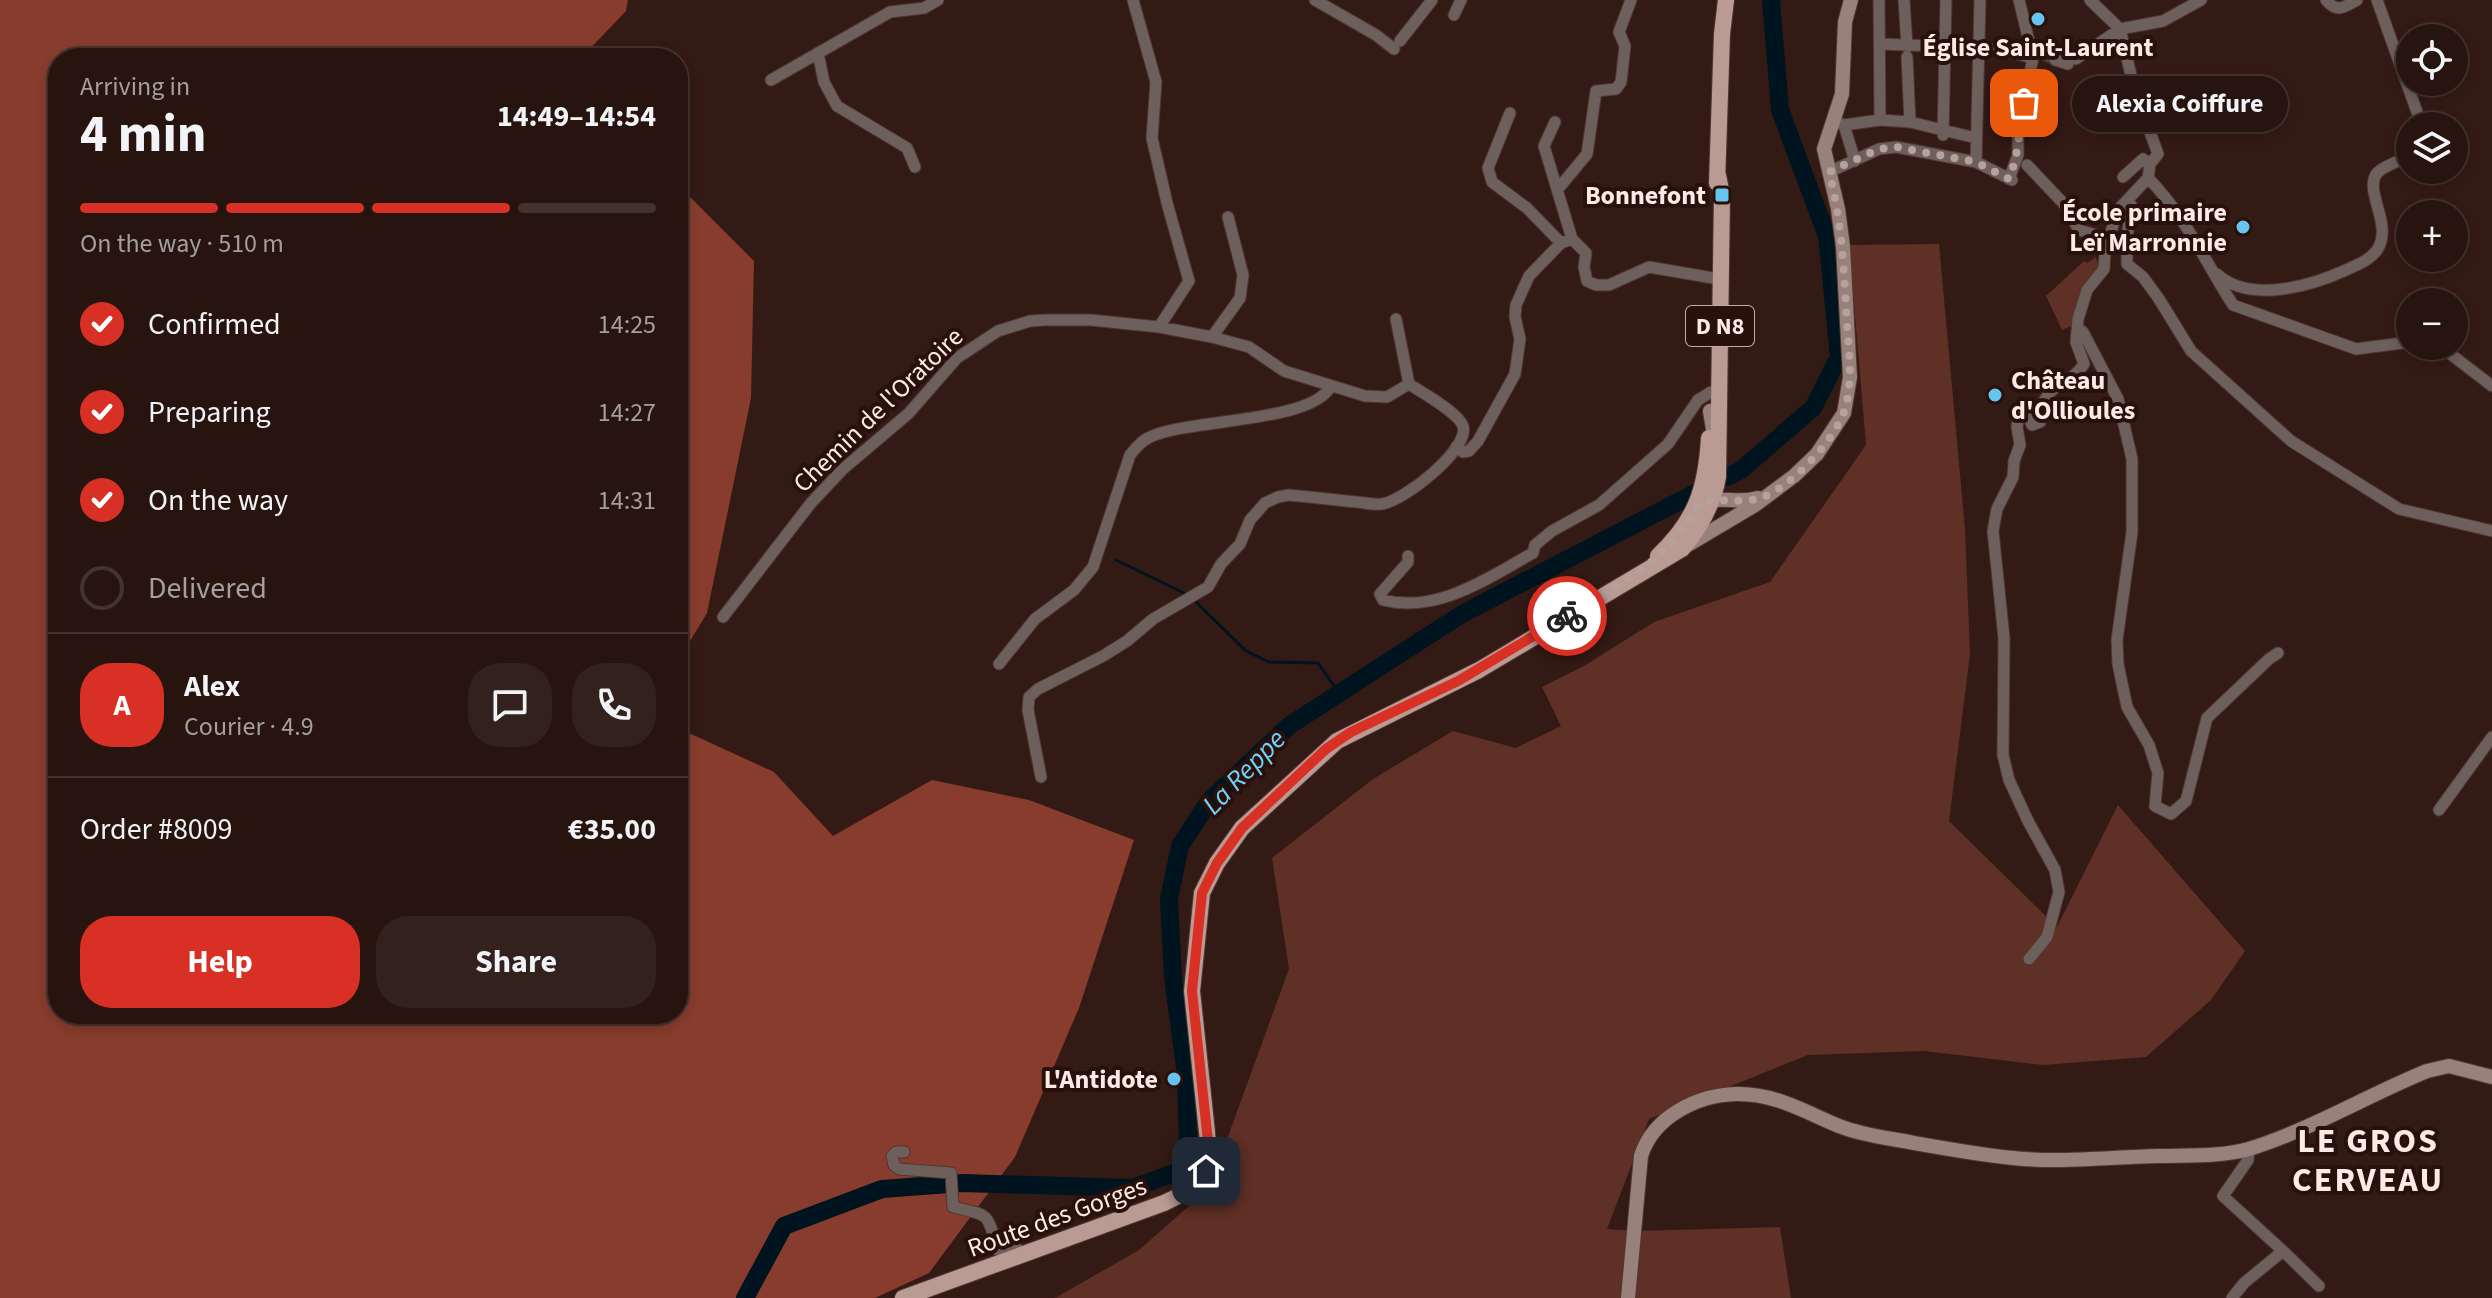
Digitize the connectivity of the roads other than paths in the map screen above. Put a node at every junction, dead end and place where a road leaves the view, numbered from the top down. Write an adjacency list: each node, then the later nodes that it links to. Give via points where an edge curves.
1 (938, 0): 26 (street, via 924,8 890,12)
2 (1133, 0): 60 (street, via 1156,82 1152,138 1189,281)
3 (1315, 0): 4 (street, via 1397,45)
4 (1432, 0)
5 (1461, 0): 19 (street)
6 (1631, 0): 50 (street, via 1619,32 1625,46 1621,82 1616,89 1596,91 1587,154)
7 (1726, 0): 47 (main road, Route des Gorges / D N8)
8 (1851, 0): 35 (street)
9 (1879, 0): 21 (street)
10 (1904, 0): 25 (street)
11 (1946, 0): 22 (street)
12 (1980, 0): 24 (street)
13 (2019, 0): 27 (street)
14 (2090, 0): 20 (street)
15 (2201, 0): 20 (street, via 2163,21)
16 (2357, 0): 18 (street, via 2340,10)
17 (2377, 0): 30 (street)
18 (2330, 4)
19 (1454, 15)
20 (2120, 29): 28 (street, via 2072,61); 43 (street, via 2158,154)
21 (1880, 44): 25 (street); 32 (street)
22 (1946, 46): 23 (street); 25 (street); 36 (street)
23 (1962, 47)
24 (1977, 48): 27 (street); 37 (street)
25 (1907, 50): 34 (street)
26 (818, 53): 29 (street); 45 (street, via 824,82 837,106 907,148)
27 (2037, 56): 39 (street, via 2018,130)
28 (2055, 60)
29 (771, 80)
30 (2417, 112)
31 (1510, 113): 53 (street, via 1488,168 1492,182)
32 (1880, 120): 34 (street); 35 (street)
33 (1555, 122): 50 (street, via 1544,146)
34 (1910, 122): 36 (street)
35 (1839, 123): 40 (street); 46 (street, via 1824,149)
36 (1943, 133): 37 (street)
37 (1976, 138): 41 (street)
38 (1942, 156): 40 (street, via 1896,147); 41 (street); 44 (street)
39 (2022, 159): 41 (street, via 2010,180); 54 (street, via 2064,204 2079,230)
40 (1855, 161): 46 (street)
41 (1976, 162)
42 (2396, 162): 57 (street, via 2376,175 2372,185 2383,233 2368,260 2293,289)
43 (2150, 164): 48 (street, via 2143,159); 49 (street)
44 (1931, 165)
45 (915, 167)
46 (1829, 172): 71 (street, via 1843,247 1849,395 1844,413 1817,454)
47 (1718, 175): 56 (main road, Route des Gorges / D N8); 70 (main road, Route des Gorges / D N8)
48 (2123, 177)
49 (2151, 180): 51 (street); 55 (street)
50 (1558, 189): 53 (street)
51 (2128, 202): 54 (street, via 2117,211); 75 (street, via 2127,264 2143,277 2191,351 2291,441 2399,509)
52 (1228, 217): 62 (street, via 1243,275 1240,298)
53 (1567, 241): 56 (street, via 1586,253 1587,281 1596,285 1626,280 1649,267); 69 (street, via 1533,269 1516,305 1520,339 1509,388 1473,447 1463,452)
54 (2108, 245): 61 (street, via 2104,269 2087,290)
55 (2214, 271): 57 (street, via 2226,282); 58 (street, via 2233,305)
56 (1713, 278): 68 (main road, Route des Gorges / D N8)
57 (2251, 288): 58 (street, via 2239,298)
58 (2249, 313): 63 (street, via 2356,349)
59 (1396, 319): 65 (street)
60 (1159, 327): 62 (street, Chemin de l'Oratoire); 79 (street, Chemin de l'Oratoire, via 1030,321 979,342 811,503)
61 (2078, 328): 80 (street, via 2118,399 2132,459 2132,532 2118,664 2127,707 2158,773 2155,806 2171,814 2186,801 2207,718); 85 (street, via 2076,342 2084,364 2077,374 2050,390 2040,422 2032,425 2025,409 2019,411 2020,445 1993,531 2004,638 2003,755 2009,780 2055,870 2059,892 2047,937)
62 (1212, 337): 66 (street, Chemin de l'Oratoire, via 1249,347 1284,371)
63 (2396, 344)
64 (2458, 360): 67 (street)
65 (1409, 384): 66 (street, Chemin de l'Oratoire, via 1387,397); 69 (street, via 1456,416 1463,426)
66 (1331, 386): 81 (street, via 1326,396 1309,404 1242,421 1174,429 1137,446 1093,567 1074,590 1035,619)
67 (2492, 386)
68 (1711, 392): 72 (main road, Route des Gorges / D N8); 77 (street, via 1698,400 1668,444 1599,505 1552,531 1533,553 1464,592 1413,602 1383,600 1380,594)
69 (1456, 447): 83 (street, via 1429,478 1381,504 1289,495 1265,503 1208,587 1029,697)
70 (1718, 477): 72 (main road, Route des Gorges / D N8); 73 (street)
71 (1770, 494): 73 (street); 74 (street)
72 (1708, 501): 73 (street); 74 (street); 76 (main road, Route des Gorges / D N8); 78 (main road, Route des Gorges / D N8)
73 (1734, 501)
74 (1734, 518): 76 (street)
75 (2492, 531)
76 (1682, 549): 78 (main road, Route des Gorges / D N8)
77 (1408, 556)
78 (1636, 575): 90 (main road, Route des Gorges / D N8, via 1479,670 1344,736 1242,828 1206,881 1199,905 1192,991 1209,1151 1206,1171 1179,1196)
79 (723, 617)
80 (2278, 653)
81 (999, 664)
82 (2492, 737): 84 (street)
83 (1041, 777)
84 (2439, 810)
85 (2029, 959)
86 (2492, 1077): 87 (street, via 2449,1066 2427,1071)
87 (2249, 1149): 89 (street, via 2248,1160 2223,1196); 93 (street, via 2014,1158 1867,1135 1758,1094 1704,1099 1677,1111 1645,1144)
88 (904, 1152): 90 (street, via 892,1156 894,1165 951,1173 953,1207 982,1212 998,1250 1010,1247)
89 (2283, 1251): 91 (street); 94 (street)
90 (1024, 1254): 92 (main road, Route des Gorges / D N8)
91 (2319, 1286)
92 (903, 1298)
93 (1628, 1298)
94 (2232, 1298)

